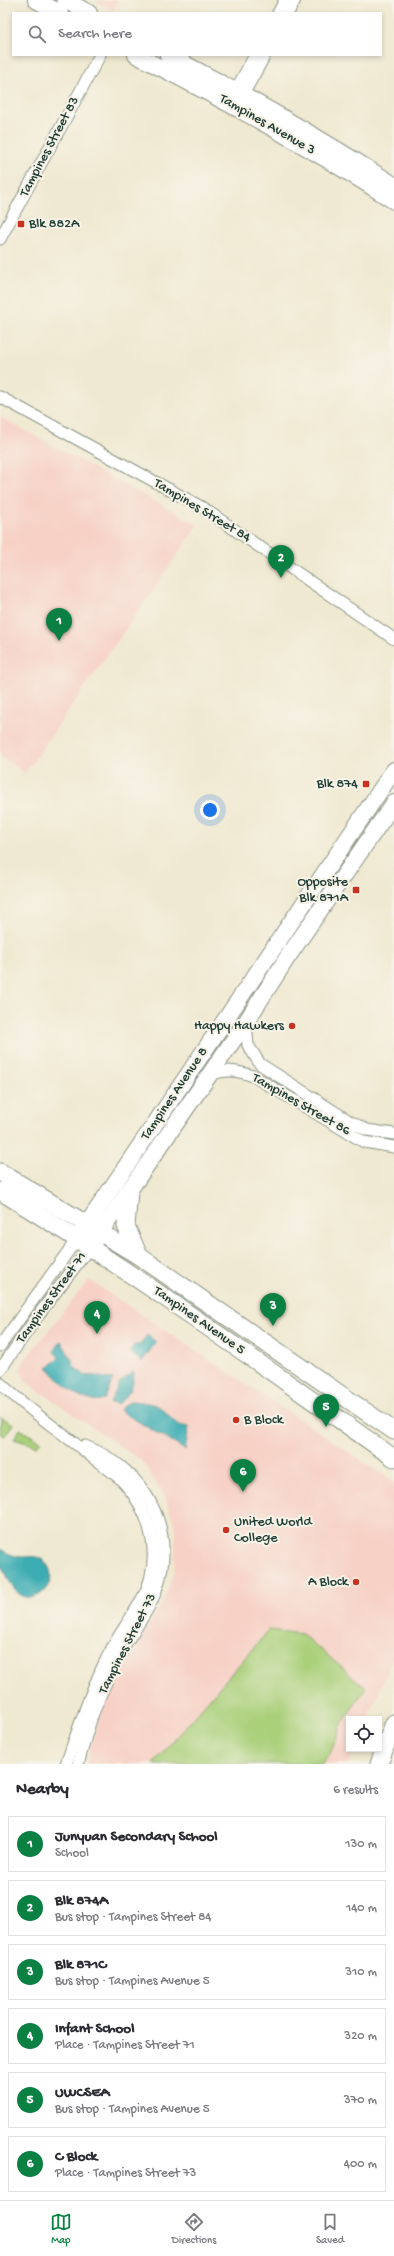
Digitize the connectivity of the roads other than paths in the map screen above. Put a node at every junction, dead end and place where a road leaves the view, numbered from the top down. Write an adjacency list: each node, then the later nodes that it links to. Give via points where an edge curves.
1 (36, 0): 5 (street)
2 (65, 0): 6 (street)
3 (285, 0): 7 (street)
4 (295, 0): 8 (street)
5 (58, 12)
6 (87, 12)
7 (279, 12)
8 (289, 12)
9 (99, 56): 17 (street, Tampines Street 83)
10 (138, 56): 14 (street, Tampines Avenue 3)
11 (170, 56): 14 (street, Tampines Avenue 3)
12 (255, 56): 14 (street)
13 (264, 56): 14 (street)
14 (236, 99): 15 (street, Tampines Avenue 3, via 342,152); 16 (street, Tampines Avenue 3)
15 (394, 185)
16 (394, 201)
17 (0, 239)
18 (0, 398): 19 (street, Tampines Street 84, via 203,508)
19 (394, 639)
20 (394, 770): 31 (street, Tampines Avenue 8)
21 (394, 803): 22 (street, Tampines Avenue 8)
22 (246, 1022): 23 (street, Tampines Avenue 8); 24 (street, Tampines Street 86, via 248,1045 260,1064)
23 (208, 1076): 25 (street, Tampines Street 86, via 223,1070 239,1070); 30 (street, Tampines Avenue 8)
24 (285, 1080): 25 (street); 26 (street, Tampines Street 86, via 367,1130)
25 (279, 1090): 27 (street, Tampines Street 86, via 364,1142)
26 (394, 1134)
27 (394, 1147)
28 (0, 1172): 31 (main road, Tampines Avenue 5)
29 (0, 1191): 32 (main road, Tampines Avenue 5)
30 (129, 1191): 31 (street, Tampines Avenue 8); 33 (main road, via 126,1226)
31 (93, 1229): 32 (street, Tampines Avenue 8); 33 (main road, Tampines Avenue 5)
32 (83, 1243): 34 (street, Tampines Street 71); 35 (street, Tampines Street 71, via 42,1310); 39 (main road, Tampines Avenue 5, via 220,1334)
33 (139, 1256): 37 (main road, Tampines Avenue 5)
34 (0, 1346)
35 (0, 1370)
36 (0, 1383): 38 (street, Tampines Street 73)
37 (394, 1431)
38 (76, 1442): 41 (street, Tampines Street 73, via 125,1484 136,1498 150,1524 153,1554 146,1590 112,1648 80,1722); 42 (street, Tampines Street 73, via 96,1450 112,1461 144,1491 160,1521 164,1555 162,1573 155,1594 108,1680 89,1725)
39 (394, 1458)
40 (394, 1723): 43 (main road)
41 (66, 1764)
42 (78, 1764)
43 (379, 1764)

